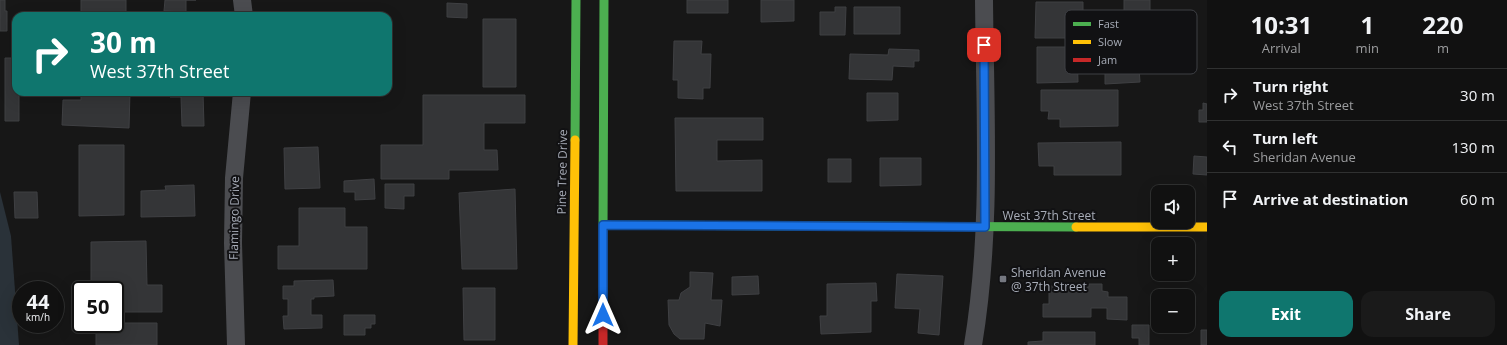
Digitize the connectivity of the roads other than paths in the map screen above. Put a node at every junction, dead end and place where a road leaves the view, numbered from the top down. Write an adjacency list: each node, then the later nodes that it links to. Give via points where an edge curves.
1 (242, 0): 5 (street)
2 (576, 0): 11 (main road, Pine Tree Drive)
3 (604, 0): 7 (main road)
4 (984, 0): 8 (street)
5 (244, 12)
6 (242, 96): 10 (street, Flamingo Drive, via 234,178)
7 (603, 225): 8 (main road, West 37th Street); 12 (main road)
8 (985, 227): 9 (main road, West 37th Street); 13 (street)
9 (1207, 227)
10 (236, 345)
11 (573, 345)
12 (603, 345)
13 (973, 345)

